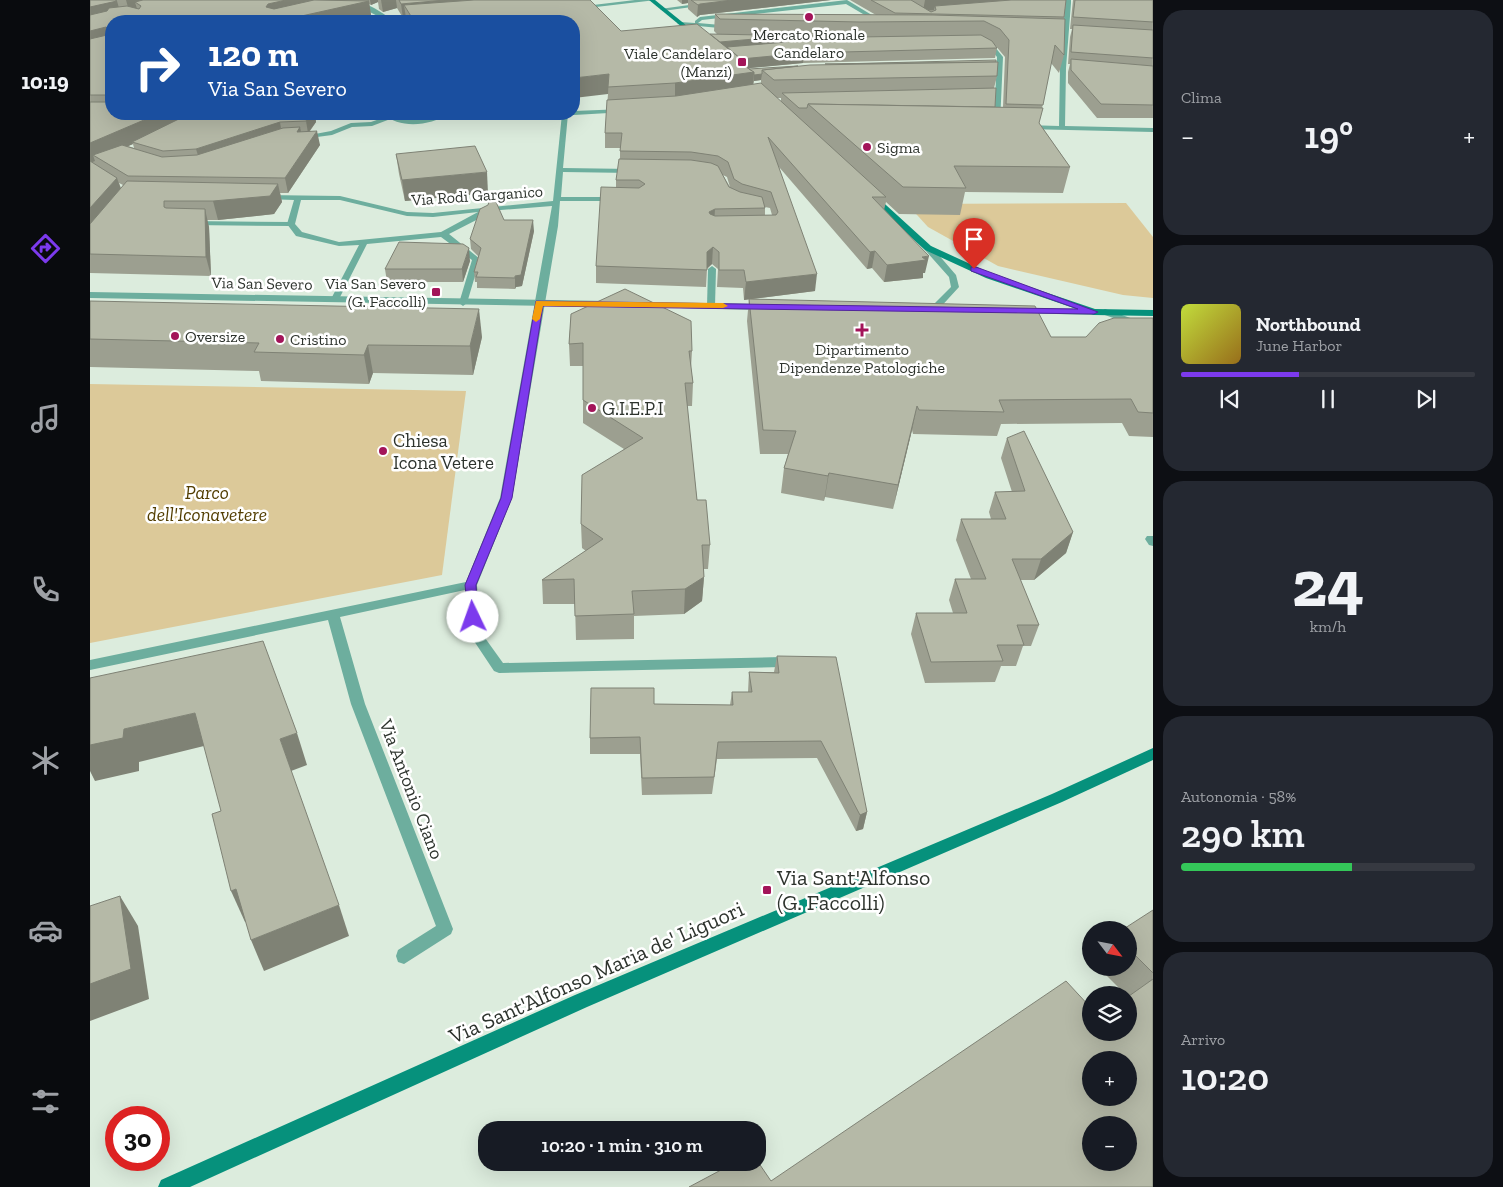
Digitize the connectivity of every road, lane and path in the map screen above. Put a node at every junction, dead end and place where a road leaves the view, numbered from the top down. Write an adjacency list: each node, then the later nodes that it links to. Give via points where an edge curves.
1 (653, 0): 7 (street); 10 (main road)
2 (739, 0): 10 (street)
3 (353, 1): 5 (street); 9 (street)
4 (1068, 2): 8 (street); 17 (street)
5 (343, 5)
6 (378, 6): 9 (street)
7 (587, 6)
8 (1039, 6)
9 (371, 9): 11 (street)
10 (663, 9): 12 (main road)
11 (380, 15)
12 (680, 24): 13 (street); 19 (main road)
13 (695, 24): 14 (street); 15 (street, via 700,19 847,2 891,28)
14 (736, 27)
15 (881, 28)
16 (1057, 32): 17 (street)
17 (1067, 32): 18 (street); 23 (street)
18 (1076, 32)
19 (699, 39)
20 (980, 41): 21 (street, via 993,48)
21 (1000, 62): 22 (street); 26 (street)
22 (990, 63)
23 (1063, 68): 24 (street); 37 (street)
24 (1072, 69)
25 (991, 75): 26 (street)
26 (1000, 75): 28 (street)
27 (989, 97): 28 (street)
28 (998, 97): 34 (street)
29 (631, 110): 30 (street)
30 (580, 113)
31 (380, 120): 39 (street, via 372,124 351,125 332,133)
32 (564, 120): 40 (street)
33 (988, 126): 34 (street)
34 (997, 126): 35 (street)
35 (1006, 126)
36 (1016, 127): 37 (street)
37 (1062, 128): 38 (street)
38 (1153, 130)
39 (294, 138)
40 (560, 170): 41 (street); 46 (street)
41 (640, 172)
42 (866, 192): 52 (main road)
43 (258, 197): 44 (street, Via Rodi Garganico)
44 (298, 198): 47 (street, Via Rodi Garganico, via 340,198 406,214 433,215); 49 (street)
45 (621, 199): 46 (street, Via Rodi Garganico)
46 (557, 201): 47 (street, Via Rodi Garganico); 57 (street)
47 (494, 208): 50 (street)
48 (184, 223): 49 (street)
49 (291, 224): 51 (street, via 300,234 339,244)
50 (443, 234): 51 (street); 56 (street, via 476,259)
51 (364, 242): 55 (street)
52 (928, 248): 60 (street, via 953,277 955,287); 62 (main road, via 989,276)
53 (712, 269): 58 (street)
54 (90, 295): 55 (street, Via San Severo)
55 (335, 299): 56 (street, Via San Severo)
56 (463, 303): 57 (street, Via San Severo)
57 (539, 303): 58 (street, Via San Severo); 66 (street, via 506,498)
58 (711, 306): 59 (street, Via San Severo)
59 (769, 307)
60 (934, 309)
61 (1011, 311): 62 (street)
62 (1094, 312): 63 (main road)
63 (1105, 312): 64 (main road); 65 (street)
64 (1153, 313)
65 (1153, 329)
66 (471, 585): 67 (street); 68 (street, via 474,632 499,668)
67 (333, 615): 69 (street); 71 (street, Via Antonio Ciano, via 358,704 445,930)
68 (782, 662)
69 (90, 665)
70 (1153, 754): 72 (main road, Via Sant'Alfonso Maria de' Liguori, via 581,1001)
71 (404, 956)
72 (168, 1187)

